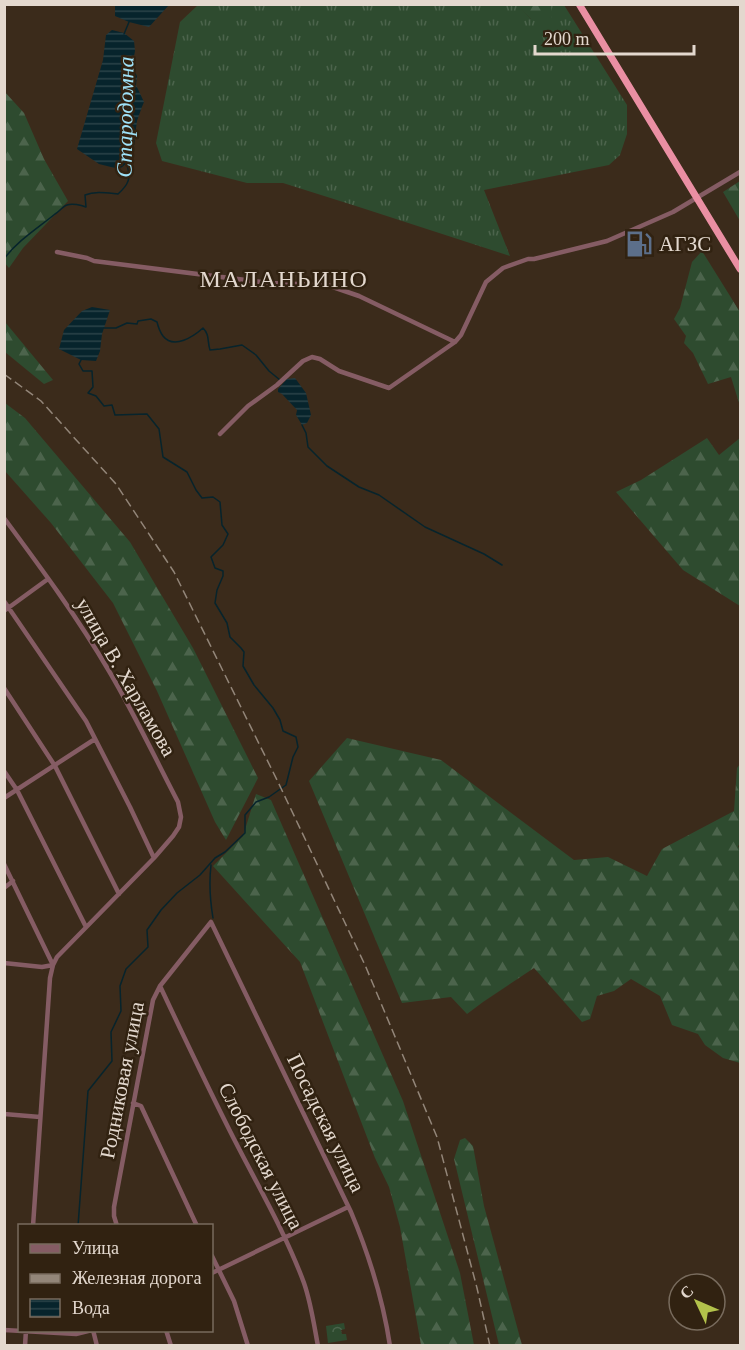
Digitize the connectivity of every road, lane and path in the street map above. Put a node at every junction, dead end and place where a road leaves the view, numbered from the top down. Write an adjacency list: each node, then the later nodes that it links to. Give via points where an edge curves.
1 (579, 4): 3 (highway)
2 (741, 172): 3 (street)
3 (697, 197): 5 (highway); 6 (street, via 607,242 503,268 486,282)
4 (57, 252): 6 (street, via 94,261 269,283 327,285)
5 (741, 269)
6 (455, 342): 7 (street, via 389,388 312,357 248,406)
7 (219, 434)
8 (4, 518): 9 (street, улица В. Харламова)
9 (48, 579): 11 (street); 18 (street, улица В. Харламова, via 109,670 178,802 179,827)
10 (4, 601): 11 (street)
11 (7, 609): 13 (street)
12 (4, 688): 14 (street)
13 (95, 739): 14 (street); 18 (street)
14 (55, 766): 16 (street); 22 (street)
15 (4, 771): 16 (street)
16 (17, 790): 17 (street); 24 (street)
17 (4, 798)
18 (154, 858): 22 (street, улица В. Харламова)
19 (4, 864): 20 (street)
20 (13, 881): 21 (street); 26 (street)
21 (4, 888)
22 (119, 894): 24 (street, улица В. Харламова)
23 (211, 922): 27 (street, Родниковая улица); 31 (street, Посадская улица)
24 (86, 927): 26 (street, улица В. Харламова)
25 (4, 963): 26 (street, via 42,967)
26 (53, 964): 30 (street)
27 (160, 986): 28 (street, Родниковая улица, via 153,1000); 35 (street, Слободская улица)
28 (133, 1103): 33 (street, Родниковая улица, via 114,1207); 34 (street, via 141,1106)
29 (4, 1114): 30 (street)
30 (40, 1117): 32 (street)
31 (348, 1208): 35 (street); 43 (street, Посадская улица, via 379,1291)
32 (33, 1224)
33 (116, 1224)
34 (196, 1224)
35 (284, 1238): 37 (street); 42 (street, Слободская улица, via 304,1284)
36 (213, 1258): 37 (street)
37 (218, 1270): 38 (street); 41 (street, via 234,1301)
38 (213, 1272)
39 (43, 1332): 40 (street)
40 (84, 1332)
41 (248, 1346)
42 (318, 1346)
43 (390, 1346)

